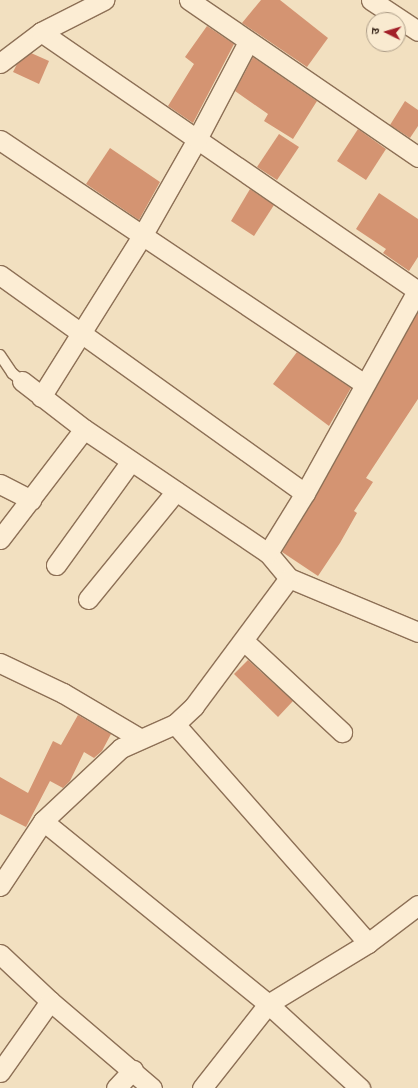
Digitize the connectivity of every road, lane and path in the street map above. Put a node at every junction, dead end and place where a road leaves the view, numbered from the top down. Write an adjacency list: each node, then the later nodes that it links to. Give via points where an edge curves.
1 (104, 0): 5 (street)
2 (189, 0): 6 (street)
3 (370, 0): 4 (street)
4 (418, 31)
5 (41, 32): 7 (street); 8 (street)
6 (248, 42): 8 (street); 10 (street)
7 (0, 63)
8 (197, 139): 11 (street); 13 (street)
9 (0, 140): 11 (street)
10 (418, 157)
11 (142, 236): 14 (street); 17 (street)
12 (0, 275): 14 (street)
13 (418, 289): 17 (street)
14 (80, 331): 18 (street); 23 (street)
15 (0, 355): 16 (lane, via 12,373)
16 (22, 381): 18 (street)
17 (363, 384): 23 (street)
18 (41, 397): 19 (street)
19 (84, 429): 20 (street); 24 (street)
20 (131, 461): 22 (street); 27 (street)
21 (0, 484): 24 (street)
22 (176, 491): 26 (street); 29 (street)
23 (305, 493): 26 (street)
24 (31, 500): 25 (street)
25 (0, 539)
26 (268, 553): 28 (street)
27 (56, 565)
28 (289, 578): 30 (street); 31 (street)
29 (88, 599)
30 (418, 632)
31 (244, 642): 33 (street, via 194,706); 34 (street)
32 (0, 663): 35 (street, via 63,693)
33 (175, 724): 35 (street); 39 (street)
34 (342, 732)
35 (139, 738): 36 (street, via 122,748)
36 (43, 821): 37 (street); 42 (street)
37 (0, 886)
38 (418, 905): 39 (street)
39 (368, 943): 42 (street)
40 (0, 954): 41 (street)
41 (50, 1001): 43 (street); 44 (street)
42 (268, 1004): 47 (street); 48 (street)
43 (133, 1070): 45 (street); 46 (street)
44 (0, 1072)
45 (116, 1088)
46 (152, 1088)
47 (202, 1088)
48 (360, 1088)

